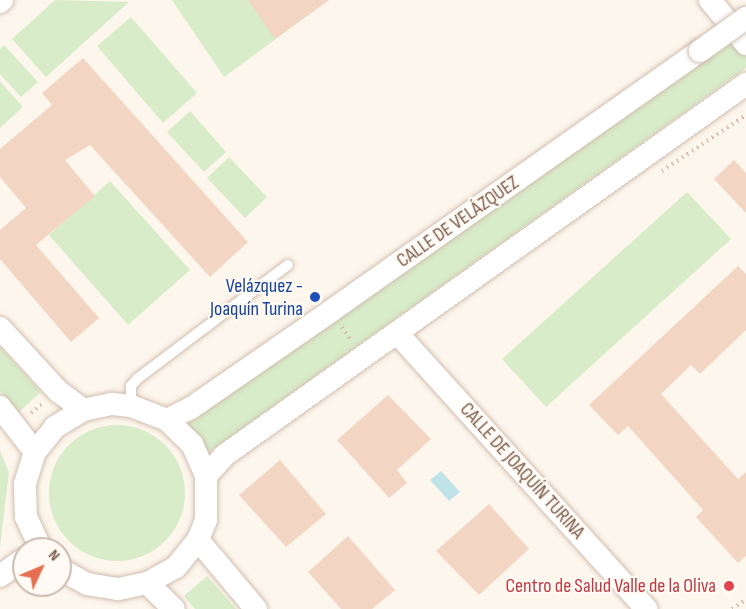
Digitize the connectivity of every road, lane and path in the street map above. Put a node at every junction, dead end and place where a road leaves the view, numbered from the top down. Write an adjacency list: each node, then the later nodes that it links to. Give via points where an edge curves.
1 (710, 0): 3 (street)
2 (746, 18): 8 (street, CALLE DE VELÁZQUEZ, bridge)
3 (746, 44)
4 (740, 88): 10 (street)
5 (746, 115): 6 (path)
6 (655, 176)
7 (288, 265): 13 (lane, via 137,379 131,386)
8 (331, 311): 11 (path); 16 (street, CALLE DE VELÁZQUEZ, via 191,408)
9 (0, 328): 12 (street)
10 (397, 333): 11 (street); 27 (street, CALLE DE JOAQUÍN TURINA)
11 (362, 356): 19 (street, via 225,454)
12 (58, 391): 15 (street); 17 (path)
13 (131, 406): 15 (street); 16 (street)
14 (0, 407): 17 (street)
15 (83, 410): 18 (street, via 55,427)
16 (167, 420): 19 (street, via 192,444)
17 (16, 425): 18 (street)
18 (35, 452): 20 (street, via 25,484 26,517)
19 (206, 476): 21 (street, via 206,520)
20 (32, 537)
21 (198, 540): 23 (street, via 176,567); 26 (street)
22 (72, 576): 23 (street, via 87,584 118,589)
23 (147, 584): 25 (street)
24 (746, 600): 28 (path)
25 (174, 609)
26 (256, 609)
27 (646, 609)
28 (732, 609)

